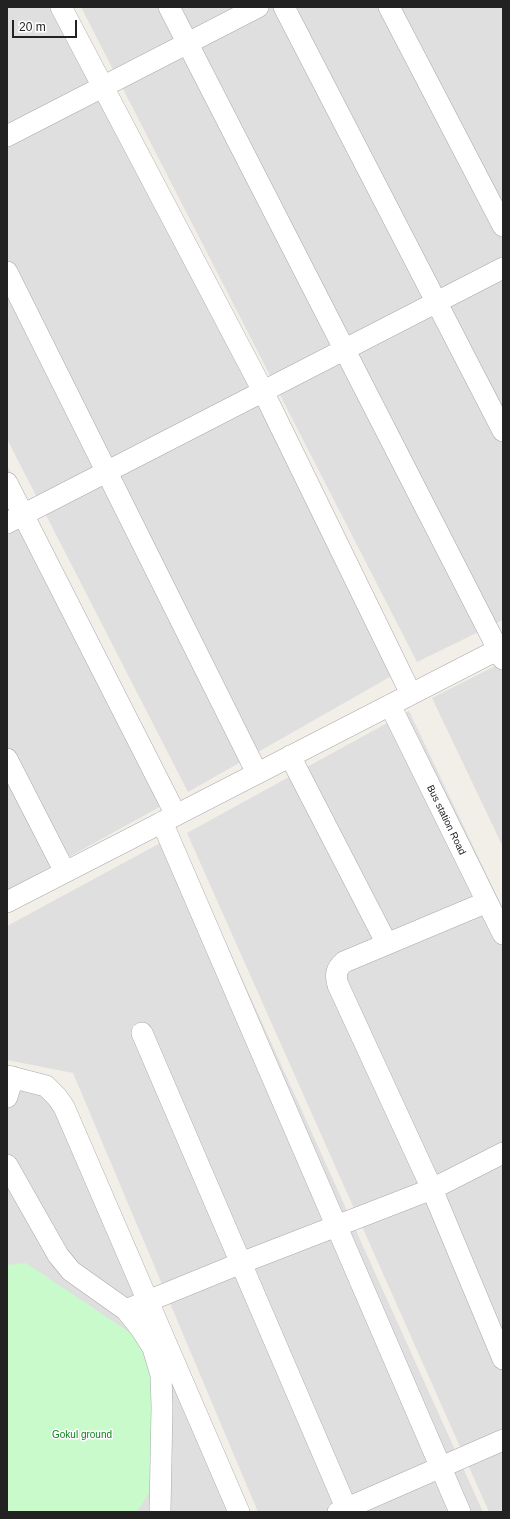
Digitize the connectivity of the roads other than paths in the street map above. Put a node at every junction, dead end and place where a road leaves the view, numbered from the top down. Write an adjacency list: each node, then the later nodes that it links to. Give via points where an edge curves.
1 (61, 7): 7 (street)
2 (169, 7): 6 (street)
3 (258, 7): 6 (street)
4 (284, 7): 12 (street)
5 (390, 7): 9 (street)
6 (187, 43): 7 (street); 13 (street)
7 (103, 87): 8 (street); 14 (street)
8 (7, 136)
9 (503, 226)
10 (503, 268): 12 (street)
11 (7, 272): 16 (street)
12 (436, 302): 13 (street); 15 (street)
13 (344, 350): 14 (street); 19 (street)
14 (263, 391): 16 (street); 20 (street)
15 (503, 431)
16 (107, 472): 18 (street); 24 (street)
17 (7, 483): 18 (street)
18 (15, 519): 25 (street)
19 (501, 652): 20 (street)
20 (411, 694): 21 (street)
21 (390, 705): 22 (street); 28 (street, Bus station Road)
22 (290, 756): 24 (street); 30 (street)
23 (7, 759): 26 (street)
24 (257, 773): 25 (street)
25 (169, 818): 26 (street); 37 (street)
26 (65, 872): 27 (street)
27 (7, 902)
28 (494, 906): 29 (street, Bus station Road); 30 (street)
29 (503, 934)
30 (387, 944): 36 (street, via 344,962 337,968 336,977)
31 (142, 1033): 38 (street)
32 (10, 1076): 33 (street); 39 (street, via 46,1086 64,1107)
33 (7, 1097)
34 (503, 1153): 36 (street)
35 (7, 1165): 40 (street, via 58,1254 71,1271)
36 (432, 1189): 37 (street); 41 (street)
37 (336, 1225): 38 (street); 43 (street)
38 (241, 1262): 39 (street); 44 (street)
39 (149, 1301): 40 (street); 46 (street)
40 (126, 1310): 45 (street, via 153,1348 161,1374)
41 (503, 1359)
42 (503, 1440): 43 (street)
43 (440, 1467): 44 (street); 47 (street)
44 (344, 1511)
45 (160, 1512)
46 (239, 1512)
47 (460, 1512)

